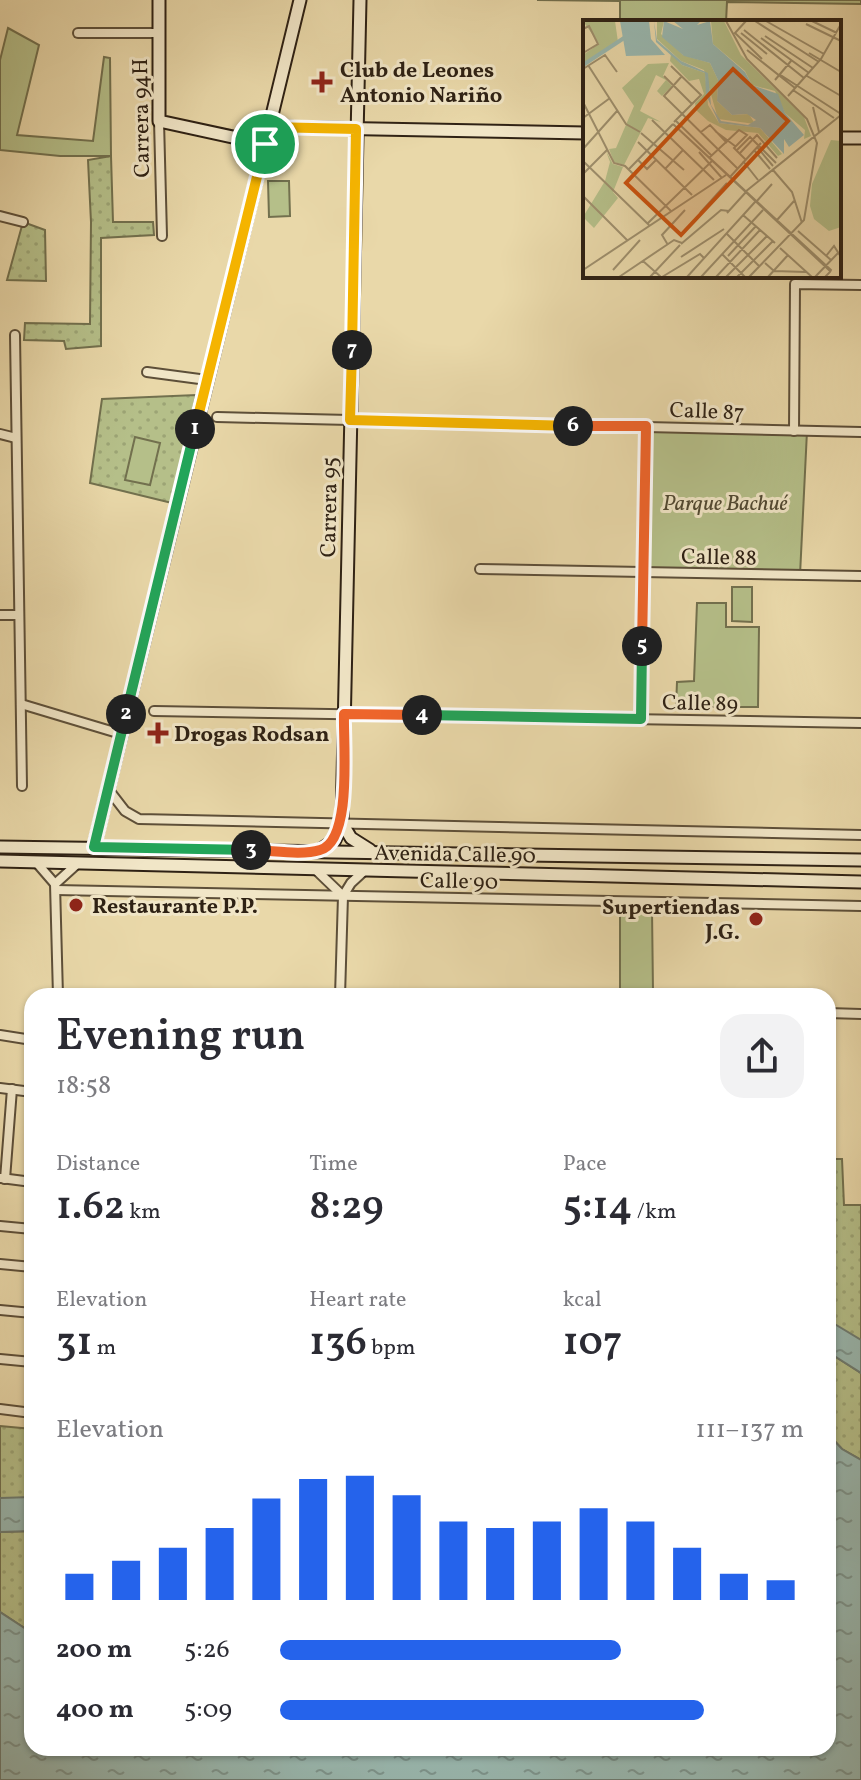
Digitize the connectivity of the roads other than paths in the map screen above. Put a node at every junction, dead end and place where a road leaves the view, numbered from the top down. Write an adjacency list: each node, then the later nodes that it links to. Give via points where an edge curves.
1 (159, 0): 5 (main road, Carrera 94H)
2 (300, 0): 7 (main road)
3 (360, 0): 8 (main road, Carrera 95)
4 (78, 33): 5 (street)
5 (159, 33): 6 (main road, Carrera 94H)
6 (159, 121): 10 (main road); 13 (street, Carrera 94H)
7 (269, 127): 8 (main road); 10 (main road)
8 (356, 129): 9 (main road); 19 (main road, Carrera 95)
9 (583, 133)
10 (265, 144): 17 (main road)
11 (0, 216): 12 (street)
12 (23, 222)
13 (162, 236)
14 (861, 285): 21 (street, via 795,284)
15 (15, 335): 24 (street)
16 (147, 372): 17 (street)
17 (207, 380): 35 (main road)
18 (217, 417): 19 (street, Calle 87)
19 (350, 420): 20 (street, Calle 87); 32 (main road, Carrera 95)
20 (646, 426): 21 (street, Calle 87); 26 (street)
21 (794, 431): 22 (street, Calle 87)
22 (861, 432)
23 (0, 434): 24 (street)
24 (16, 438): 29 (street)
25 (480, 569): 26 (street, Calle 88)
26 (643, 573): 27 (street, Calle 88); 33 (street)
27 (861, 576)
28 (0, 615): 29 (street)
29 (19, 615): 30 (street)
30 (21, 704): 35 (street); 36 (street)
31 (154, 711): 32 (street, Calle 89)
32 (344, 714): 33 (street, Calle 89); 38 (main road, Carrera 95)
33 (641, 719): 34 (street, Calle 89)
34 (861, 723)
35 (121, 734): 37 (main road)
36 (22, 786)
37 (108, 789): 38 (street, via 139,819); 41 (main road)
38 (342, 823): 39 (street); 42 (main road, via 335,840); 43 (main road, via 351,838)
39 (861, 835)
40 (0, 847): 41 (main road, Avenida Calle 90)
41 (94, 847): 42 (main road, Avenida Calle 90); 47 (main road)
42 (320, 851): 43 (main road, Avenida Calle 90)
43 (374, 852): 44 (main road, Avenida Calle 90)
44 (861, 860)
45 (0, 861): 46 (main road, Avenida Calle 90)
46 (36, 862): 47 (main road, Avenida Calle 90); 51 (street)
47 (77, 864): 48 (main road, Avenida Calle 90); 51 (street)
48 (316, 870): 49 (main road, Avenida Calle 90); 52 (street)
49 (364, 871): 50 (main road, Avenida Calle 90); 52 (street)
50 (861, 882)
51 (56, 887): 52 (street, Calle 90); 54 (street)
52 (343, 896): 53 (street, Calle 90); 55 (street)
53 (861, 906)
54 (58, 988)
55 (340, 988)
56 (836, 1013): 57 (street)
57 (861, 1014)
58 (0, 1035): 59 (street)
59 (24, 1039)
60 (0, 1088): 61 (street)
61 (12, 1089): 62 (street); 63 (street)
62 (24, 1091)
63 (3, 1178): 64 (street)
64 (24, 1181)
65 (0, 1226): 66 (street)
66 (24, 1228)
67 (0, 1264): 68 (street)
68 (24, 1266)
69 (0, 1310): 70 (street)
70 (24, 1312)
71 (0, 1359): 72 (street)
72 (24, 1361)
73 (0, 1409): 74 (street)
74 (24, 1412)

